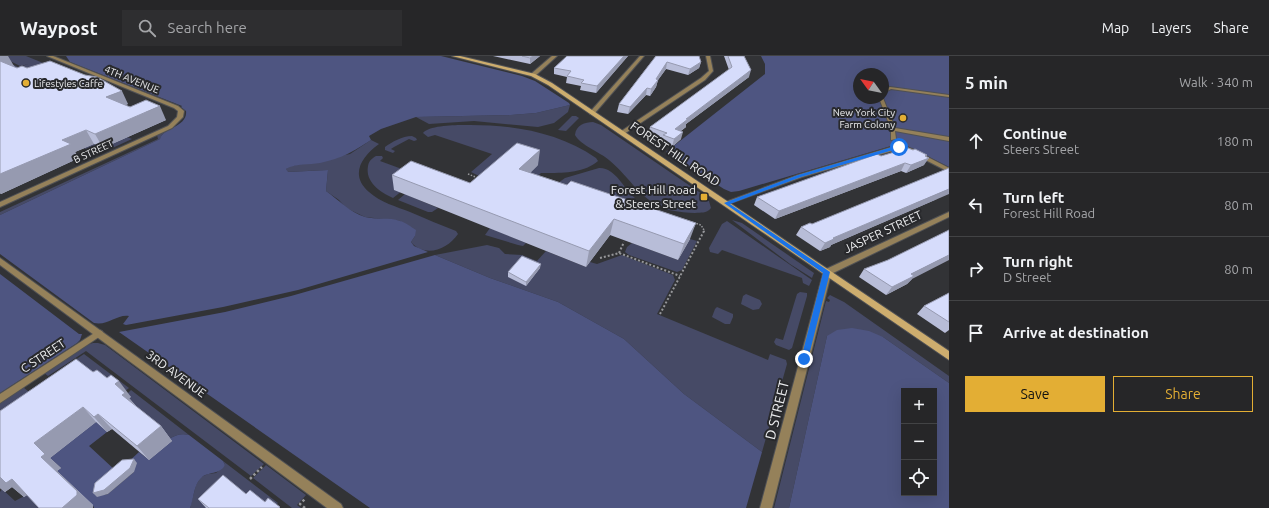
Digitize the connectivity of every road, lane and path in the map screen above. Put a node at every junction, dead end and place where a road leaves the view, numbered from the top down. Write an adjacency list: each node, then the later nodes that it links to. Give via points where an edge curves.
1 (49, 56): 7 (street, 4TH AVENUE)
2 (454, 56): 6 (street, FOREST HILL ROAD)
3 (555, 56): 8 (street)
4 (642, 56): 13 (street)
5 (708, 56): 15 (street, via 711,71 703,79)
6 (466, 57): 8 (street, FOREST HILL ROAD)
7 (60, 58): 12 (street, 4TH AVENUE)
8 (533, 75): 13 (street, FOREST HILL ROAD)
9 (889, 89): 10 (lane)
10 (949, 96)
11 (883, 104): 14 (lane)
12 (176, 107): 22 (street, B STREET, via 181,111 180,117 170,127)
13 (592, 113): 15 (street, FOREST HILL ROAD)
14 (893, 129): 16 (lane); 17 (lane)
15 (622, 133): 21 (street, FOREST HILL ROAD)
16 (893, 139)
17 (949, 139)
18 (949, 170): 21 (street, via 902,147 896,147 800,176)
19 (468, 174): 20 (path)
20 (479, 178)
21 (726, 203): 29 (street, FOREST HILL ROAD)
22 (0, 205)
23 (949, 214): 29 (street, JASPER STREET)
24 (681, 219): 30 (path, via 698,223 704,231)
25 (624, 242): 26 (path)
26 (620, 253): 27 (path); 30 (path)
27 (600, 258)
28 (0, 261): 32 (street, 3RD AVENUE)
29 (827, 272): 33 (street, FOREST HILL ROAD); 40 (street, D STREET)
30 (680, 276): 31 (path)
31 (660, 314)
32 (99, 333): 34 (lane, C STREET); 39 (street, 3RD AVENUE)
33 (949, 356)
34 (0, 399)
35 (264, 464): 36 (path)
36 (250, 479)
37 (307, 496): 38 (path, via 300,504)
38 (305, 508)
39 (337, 508)
40 (766, 508)

